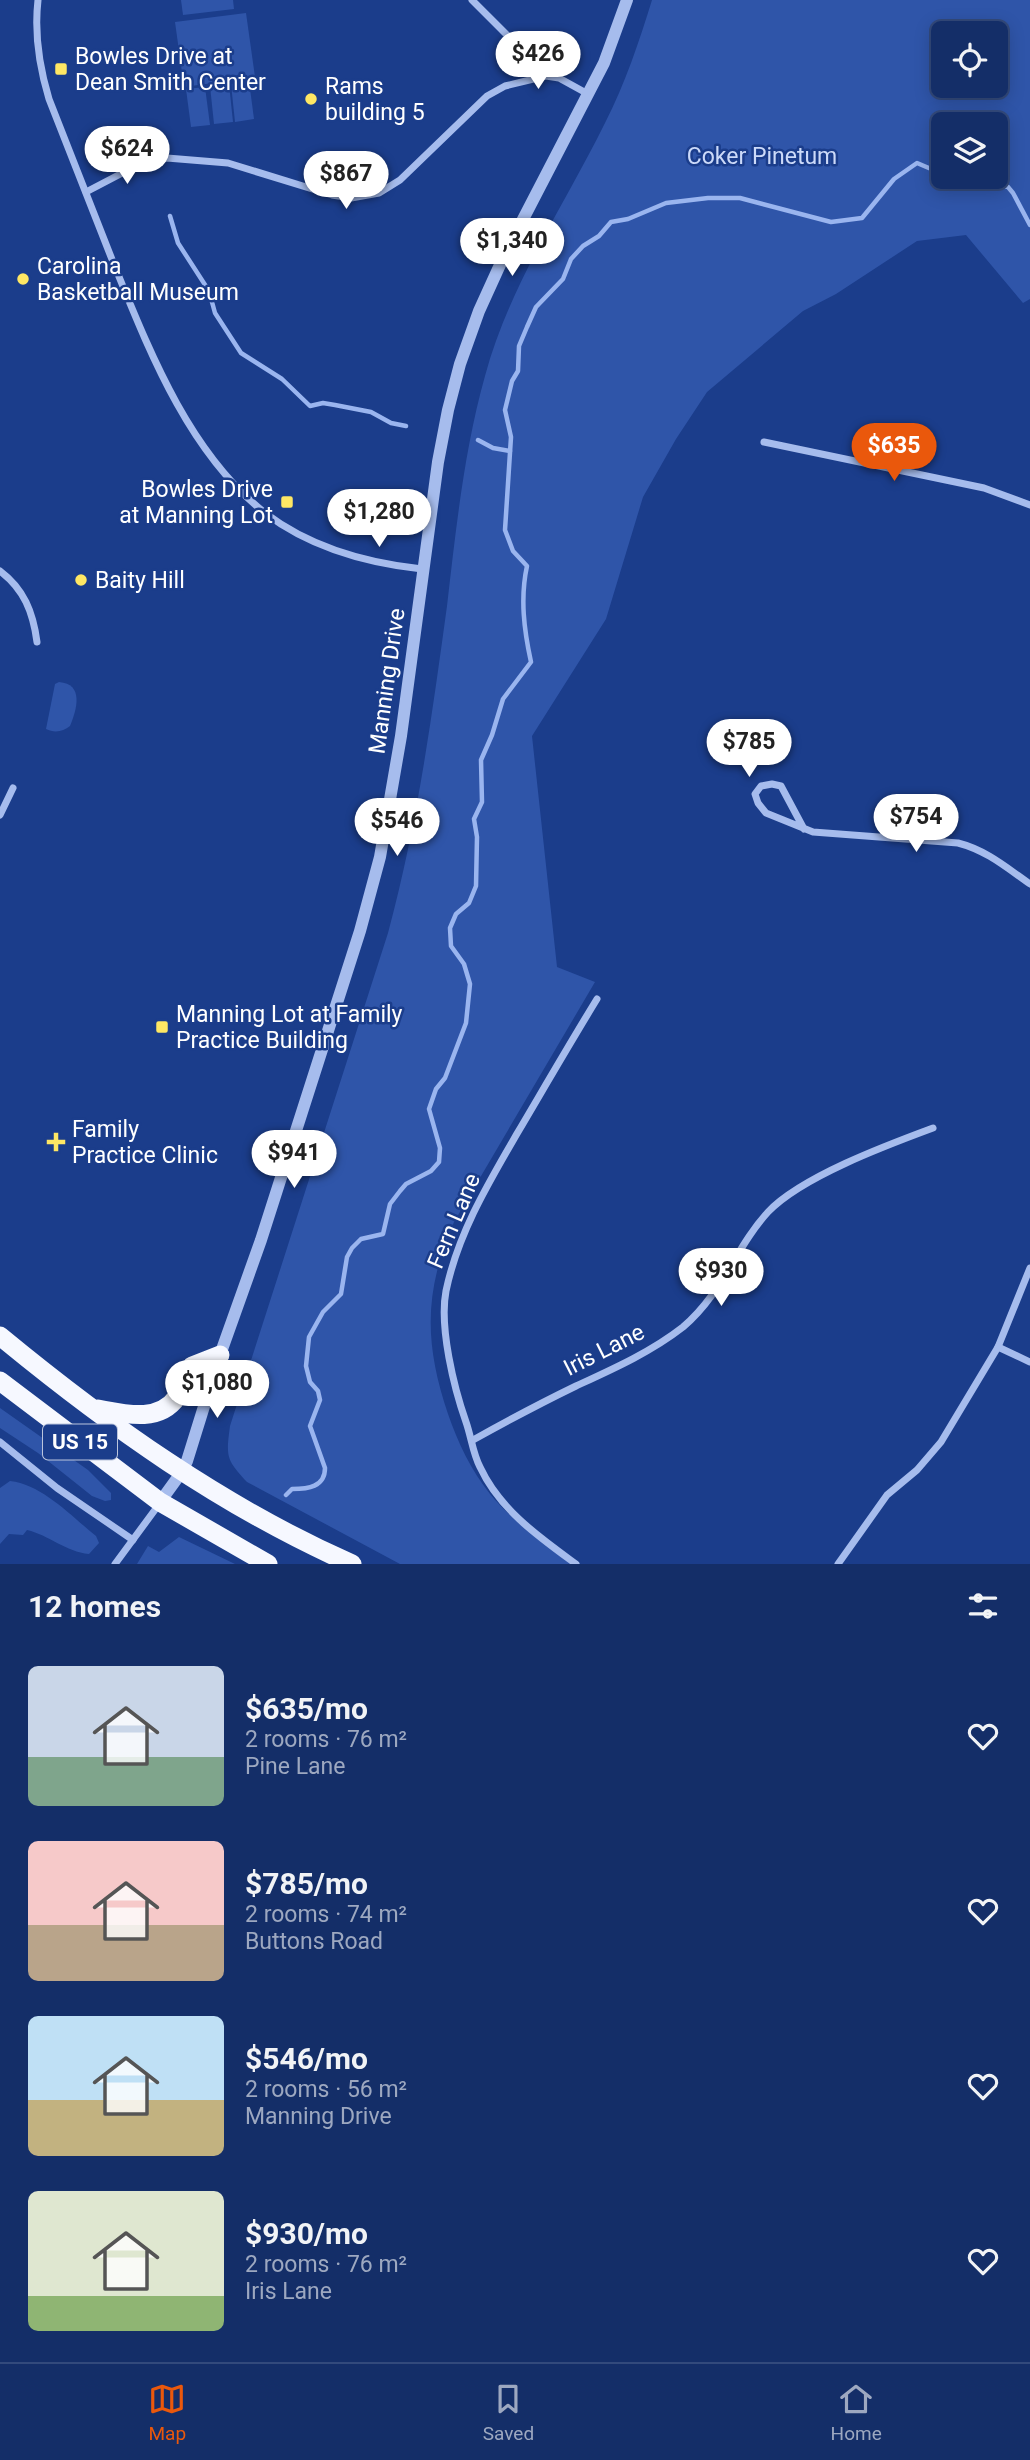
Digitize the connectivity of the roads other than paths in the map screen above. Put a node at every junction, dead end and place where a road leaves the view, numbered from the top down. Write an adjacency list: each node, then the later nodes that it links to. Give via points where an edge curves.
1 (38, 0): 6 (street, via 36,39 41,73)
2 (472, 0): 4 (street, via 524,52)
3 (627, 0): 5 (street, Manning Drive)
4 (532, 78): 5 (street, via 559,78); 6 (street, via 487,96 400,180 379,193 351,198 228,163 160,159)
5 (588, 94): 9 (street, Manning Drive, via 504,256 460,364 445,423)
6 (86, 192): 9 (street, via 172,397 243,492 275,520 319,545 364,560)
7 (764, 442): 8 (street, via 984,488)
8 (1030, 505)
9 (422, 569): 21 (street, Manning Drive, via 380,857 261,1240)
10 (0, 571): 11 (street, via 29,606)
11 (37, 642)
12 (13, 788): 13 (street)
13 (0, 815)
14 (804, 829): 14 (street, via 781,786 761,786 755,794 766,813); 15 (street, via 975,847)
15 (1030, 884)
16 (597, 999): 25 (street, Fern Lane, via 483,1192 457,1251 446,1294 446,1334)
17 (933, 1128): 25 (street, Iris Lane, via 821,1176 768,1211 713,1296 662,1342)
18 (1030, 1268): 20 (street)
19 (0, 1336): 24 (highway, US 15)
20 (998, 1347): 22 (street); 34 (street, via 941,1441 887,1495)
21 (220, 1356): 24 (highway, via 192,1366 176,1398 160,1411 129,1415); 27 (street, Manning Drive)
22 (1030, 1362)
23 (0, 1381): 28 (highway, US 15)
24 (89, 1407): 27 (highway, US 15)
25 (472, 1440): 33 (street, Fern Lane, via 479,1466 507,1509)
26 (0, 1442): 29 (street, via 57,1488)
27 (181, 1473): 28 (street, Manning Drive); 32 (highway, US 15)
28 (160, 1502): 29 (street, Manning Drive); 31 (highway, US 15)
29 (133, 1539): 30 (street, Manning Drive)
30 (115, 1564)
31 (268, 1564)
32 (352, 1564)
33 (576, 1564)
34 (838, 1564)

